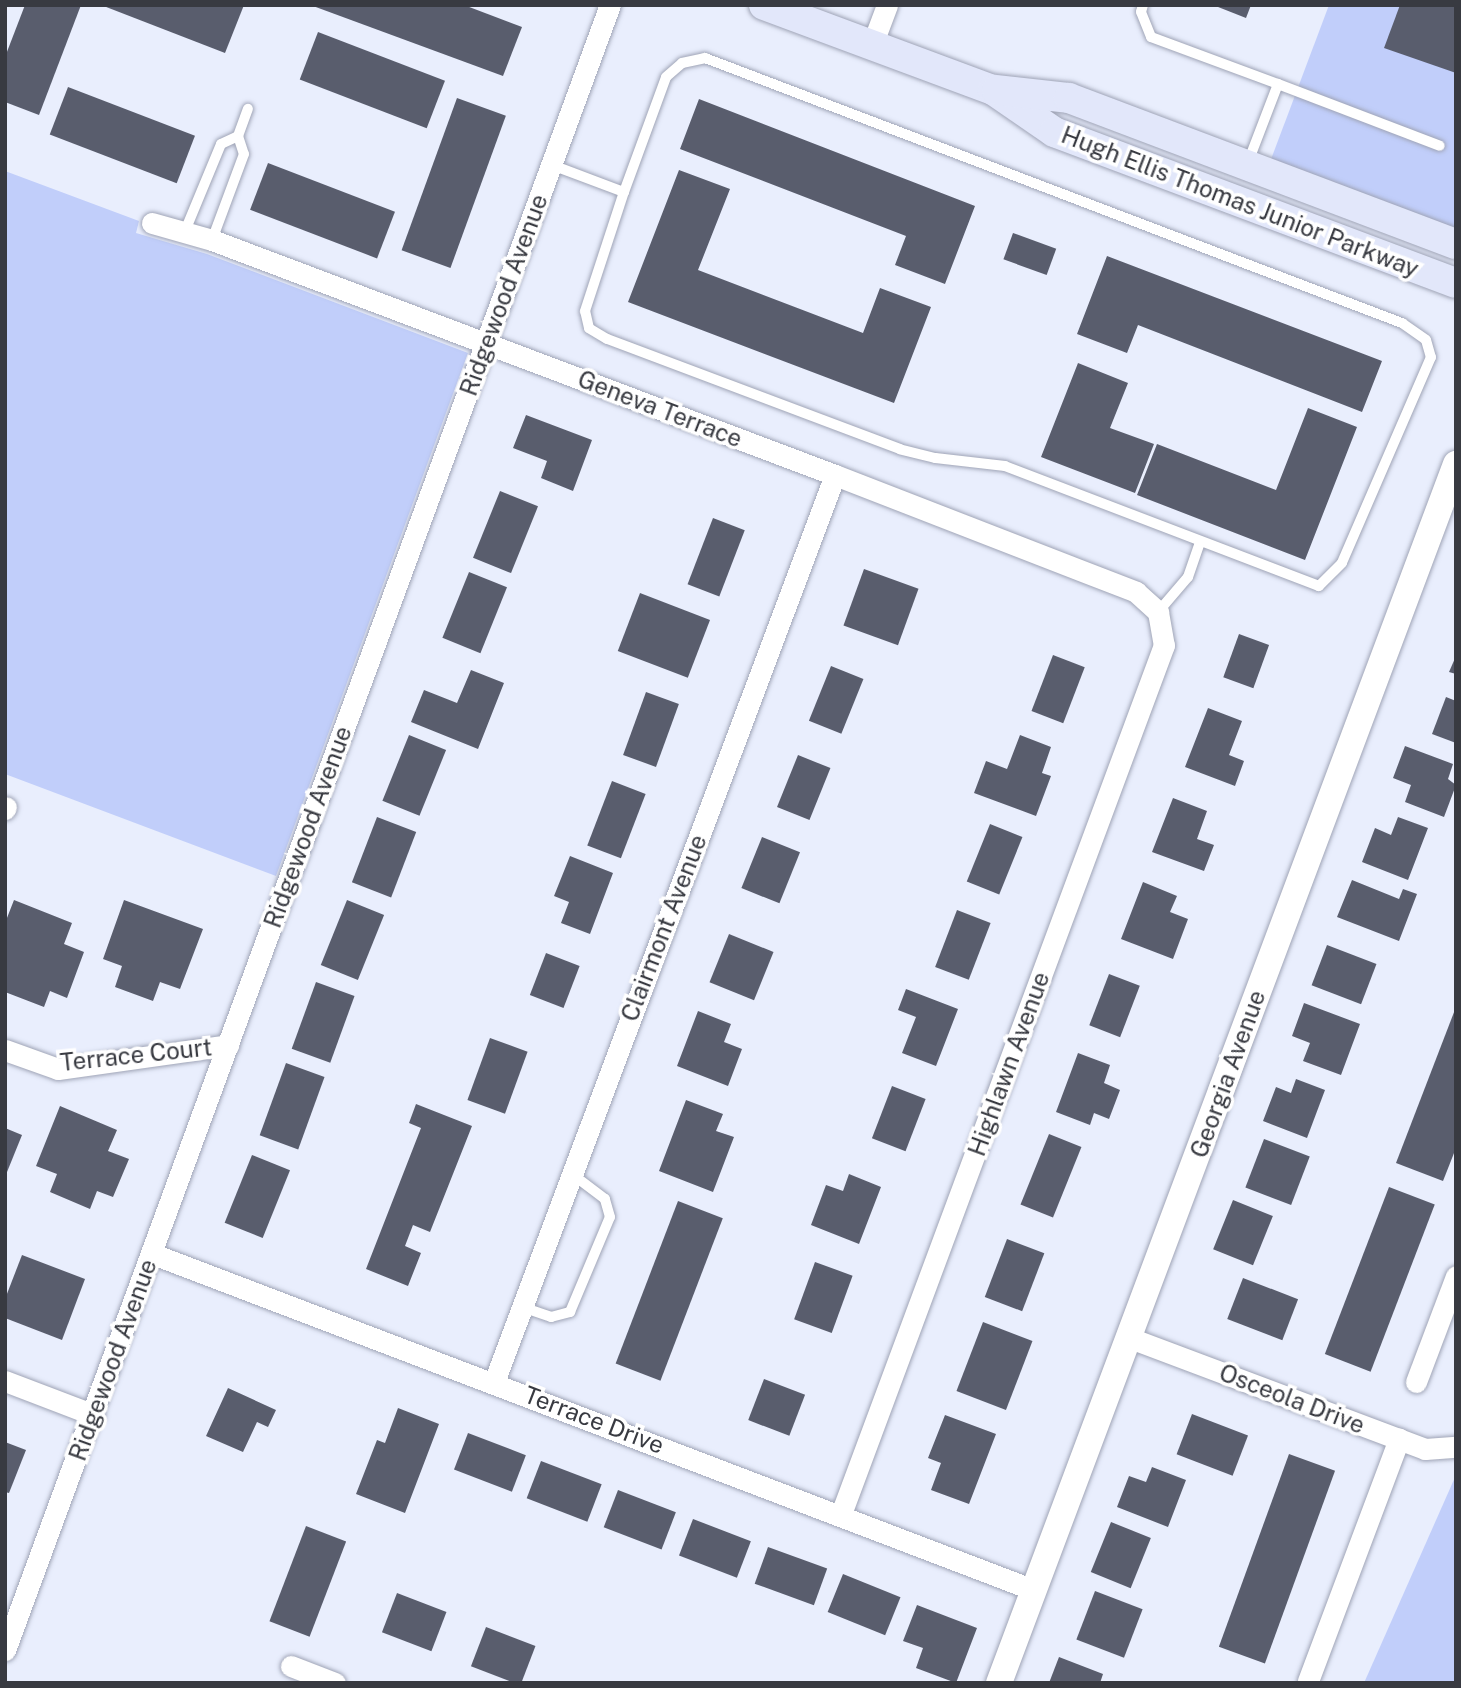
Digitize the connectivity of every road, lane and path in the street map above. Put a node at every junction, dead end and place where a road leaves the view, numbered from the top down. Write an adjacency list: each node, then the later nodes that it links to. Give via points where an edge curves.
1 (610, 5): 12 (street, Ridgewood Avenue)
2 (764, 5): 5 (main road, Hugh Ellis Thomas Junior Parkway)
3 (887, 5): 5 (street)
4 (1143, 5): 6 (lane, via 1140,12 1151,37)
5 (872, 45): 7 (main road, Hugh Ellis Thomas Junior Parkway)
6 (1278, 84): 10 (lane); 11 (lane)
7 (993, 90): 11 (main road, Hugh Ellis Thomas Junior Parkway, via 1069,98); 18 (main road, Hugh Ellis Thomas Junior Parkway, via 1054,132)
8 (247, 109): 9 (lane)
9 (238, 136): 15 (lane, via 221,144); 16 (lane, via 244,155)
10 (1440, 146)
11 (1247, 165): 17 (main road, Hugh Ellis Thomas Junior Parkway)
12 (552, 166): 13 (lane); 19 (street, Ridgewood Avenue)
13 (624, 192): 22 (lane, via 585,311 589,328 900,449 1005,466); 22 (lane, via 666,77 682,63 705,58 1402,323 1426,340 1431,358 1388,465 1342,563 1319,586)
14 (152, 223): 15 (street, Geneva Terrace)
15 (185, 231): 16 (street, Geneva Terrace)
16 (212, 240): 19 (street, Geneva Terrace)
17 (1456, 243)
18 (1456, 284)
19 (486, 344): 21 (street, Geneva Terrace); 24 (street, Ridgewood Avenue)
20 (1456, 464): 31 (street, Georgia Avenue)
21 (835, 475): 23 (street, Geneva Terrace, via 1136,592); 26 (street, Clairmont Avenue)
22 (1200, 542): 23 (lane, via 1188,577)
23 (1158, 612): 38 (street, Highlawn Avenue, via 1164,645)
24 (228, 1045): 25 (street, Terrace Court, via 58,1069); 27 (street, Ridgewood Avenue)
25 (5, 1049)
26 (572, 1174): 29 (street, Clairmont Avenue); 29 (lane, via 605,1199 610,1217 570,1312 551,1317)
27 (153, 1254): 34 (street, Terrace Drive); 35 (street, Ridgewood Avenue)
28 (1456, 1276): 30 (street)
29 (522, 1307): 34 (street, Clairmont Avenue)
30 (1450, 1307): 33 (street)
31 (1130, 1338): 36 (street, Osceola Drive); 39 (street, Georgia Avenue)
32 (5, 1381): 35 (street)
33 (1416, 1381)
34 (494, 1382): 38 (street, Terrace Drive)
35 (94, 1415): 40 (street, Ridgewood Avenue)
36 (1399, 1440): 37 (street, Osceola Drive, via 1440,1451); 42 (street)
37 (1456, 1447)
38 (841, 1514): 39 (street, Terrace Drive)
39 (1034, 1590): 44 (street, Georgia Avenue)
40 (5, 1650)
41 (291, 1667): 43 (street)
42 (1308, 1681)
43 (335, 1683)
44 (999, 1683)

